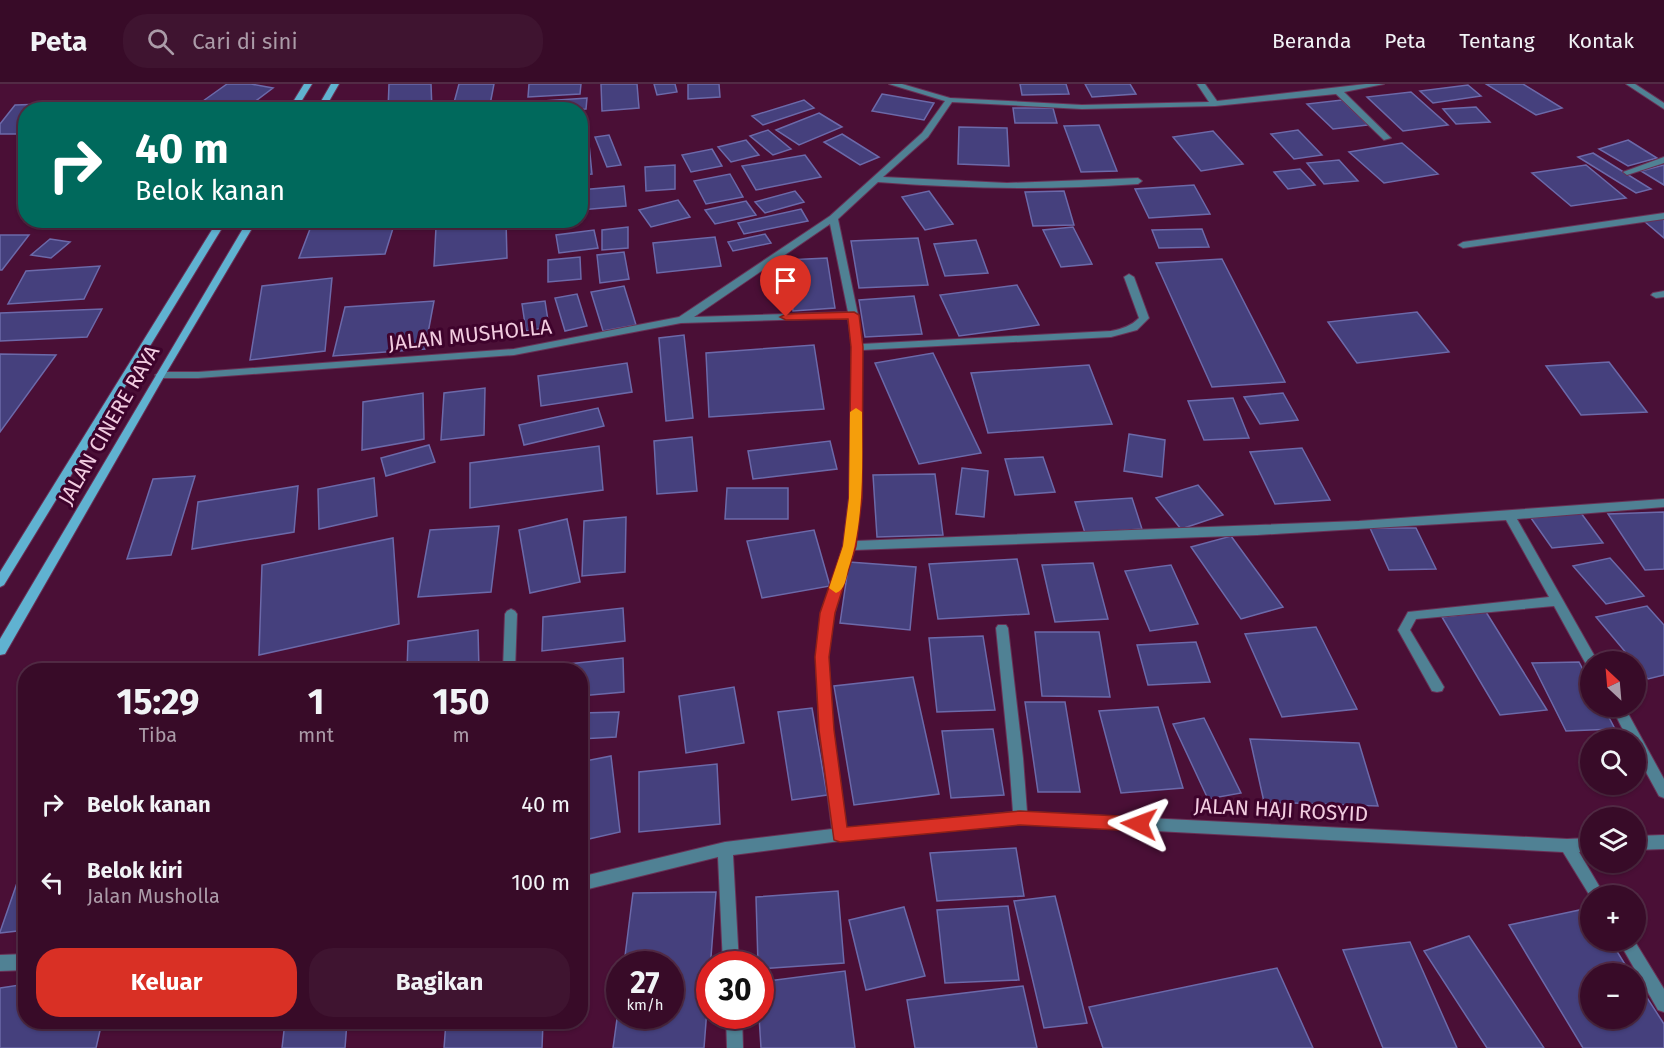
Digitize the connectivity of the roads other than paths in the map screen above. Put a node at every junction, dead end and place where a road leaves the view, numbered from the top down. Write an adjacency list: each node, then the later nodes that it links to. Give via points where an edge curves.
1 (308, 84): 9 (main road)
2 (335, 84): 10 (main road)
3 (893, 84): 8 (street)
4 (1201, 84): 11 (street)
5 (1380, 84): 7 (street)
6 (1630, 84): 12 (street)
7 (1338, 91): 11 (street); 13 (street)
8 (950, 100): 11 (street, via 1082,107); 16 (street, via 925,135)
9 (297, 102)
10 (325, 102)
11 (1215, 104)
12 (1664, 107)
13 (1387, 138)
14 (1664, 160): 15 (street)
15 (1627, 172)
16 (876, 178): 17 (street, via 1009,187); 19 (street)
17 (1138, 181)
18 (1664, 216): 22 (street)
19 (832, 218): 24 (street); 25 (street)
20 (218, 228): 31 (main road, JALAN CINERE RAYA)
21 (248, 228): 27 (main road, JALAN CINERE RAYA)
22 (1463, 245)
23 (1129, 277): 26 (street, via 1144,318 1139,326 1126,331)
24 (854, 315): 25 (street, JALAN MUSHOLLA); 26 (street)
25 (681, 320): 27 (street, JALAN MUSHOLLA, via 514,352)
26 (857, 347): 30 (street, via 855,498)
27 (159, 375): 35 (main road, JALAN CINERE RAYA)
28 (1664, 503): 29 (street)
29 (1510, 517): 30 (street); 32 (street)
30 (849, 546): 42 (street, via 828,613 822,657 826,730)
31 (0, 582)
32 (1559, 601): 36 (street); 38 (street, via 1412,615 1404,630)
33 (511, 614): 37 (street)
34 (1002, 628): 41 (street)
35 (0, 650)
36 (1586, 651)
37 (509, 663)
38 (1437, 687)
39 (1623, 717): 40 (street)
40 (1664, 792)
41 (1020, 818): 42 (street, JALAN HAJI ROSYID); 46 (street, JALAN HAJI ROSYID)
42 (840, 835): 47 (street, JALAN HAJI ROSYID)
43 (1664, 842): 44 (street)
44 (1646, 843)
45 (1580, 845): 46 (street, JALAN HAJI ROSYID)
46 (1567, 846): 49 (street)
47 (725, 849): 48 (street, JALAN HAJI ROSYID); 50 (street)
48 (588, 882)
49 (1591, 885)
50 (730, 951)
51 (1632, 951): 54 (street)
52 (0, 963): 53 (street)
53 (18, 963)
54 (1664, 1004)
55 (734, 1029): 56 (street)
56 (735, 1048)

